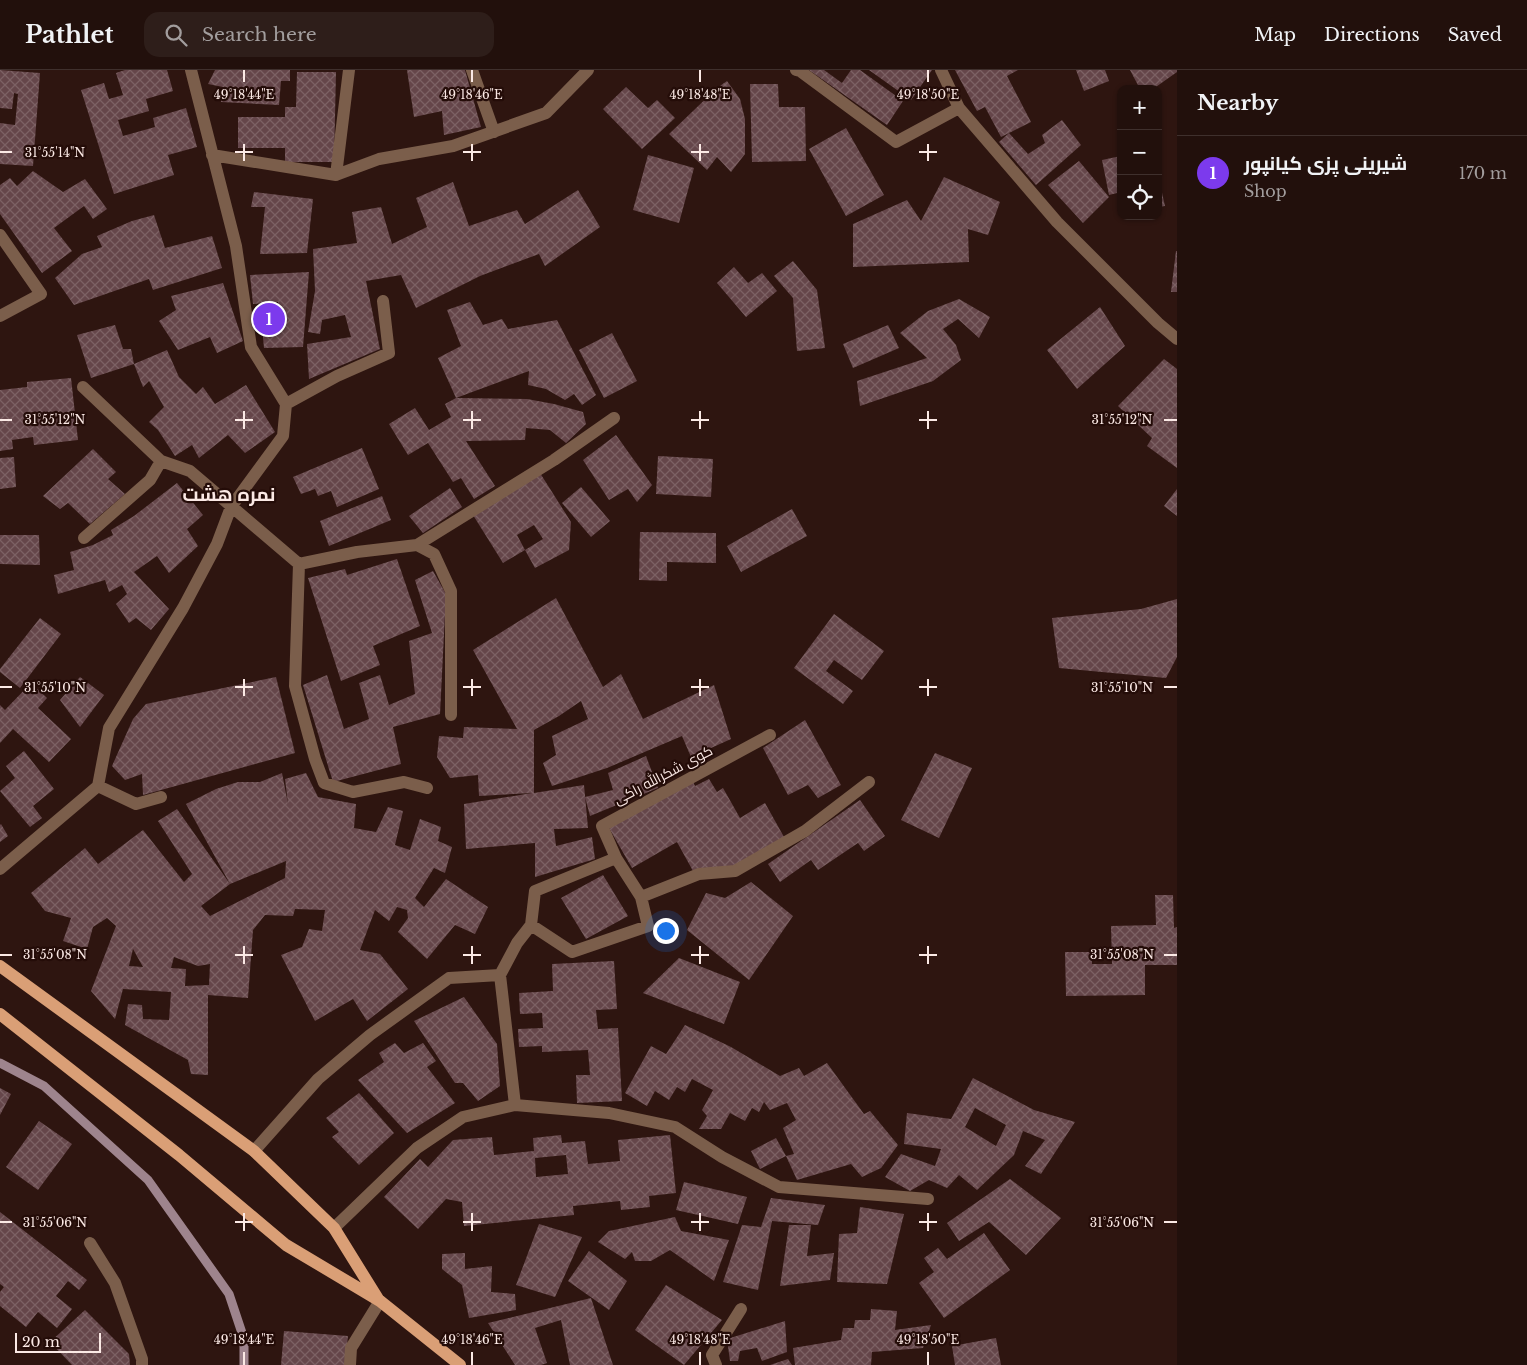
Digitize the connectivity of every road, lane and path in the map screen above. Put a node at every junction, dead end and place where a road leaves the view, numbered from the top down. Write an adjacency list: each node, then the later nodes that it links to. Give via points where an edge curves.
1 (191, 70): 9 (street)
2 (349, 70): 10 (street)
3 (472, 70): 8 (street)
4 (588, 70): 8 (street, via 546,113)
5 (796, 70): 7 (street, via 896,142)
6 (941, 70): 7 (street)
7 (959, 108): 14 (street, via 1057,222)
8 (494, 132): 10 (street, via 453,146 379,160)
9 (212, 155): 10 (street); 16 (street, via 236,246 252,347)
10 (336, 175)
11 (0, 235): 13 (street, via 41,294)
12 (383, 302): 16 (street, via 389,353)
13 (0, 316)
14 (1177, 339)
15 (83, 387): 18 (street)
16 (286, 404): 19 (street, via 283,436)
17 (614, 418): 21 (street, via 554,460)
18 (161, 461): 19 (street, via 190,471); 20 (street, via 150,480)
19 (231, 508): 22 (street); 26 (street, via 217,544 183,608 109,728)
20 (84, 538)
21 (417, 545): 22 (street, via 357,552); 23 (street, via 434,554 451,591)
22 (299, 564): 27 (street, via 295,686 324,783 353,792 404,782)
23 (451, 715)
24 (770, 735): 29 (street, کوی شکرالله راکی, via 602,826)
25 (869, 782): 31 (street, via 804,832 735,871 699,874)
26 (98, 786): 28 (street, via 136,804); 30 (street)
27 (427, 788)
28 (161, 797)
29 (616, 858): 31 (street); 32 (street, via 535,891)
30 (0, 869)
31 (641, 897): 32 (street, via 648,926 572,952)
32 (532, 925): 34 (street, via 517,943)
33 (0, 966): 37 (main road)
34 (500, 975): 36 (street); 37 (street, via 449,978 370,1035 318,1079)
35 (0, 1014): 41 (main road, via 179,1155 286,1246)
36 (515, 1105): 38 (street, via 610,1113 675,1126 722,1157 780,1187); 39 (street, via 463,1117 416,1148)
37 (254, 1151): 39 (main road)
38 (928, 1199)
39 (334, 1228): 41 (main road)
40 (90, 1243): 43 (street, via 115,1283)
41 (380, 1301): 44 (street, via 351,1348); 45 (main road)
42 (741, 1310): 46 (street, via 712,1355)
43 (142, 1365)
44 (350, 1365)
45 (460, 1365)
46 (716, 1365)

